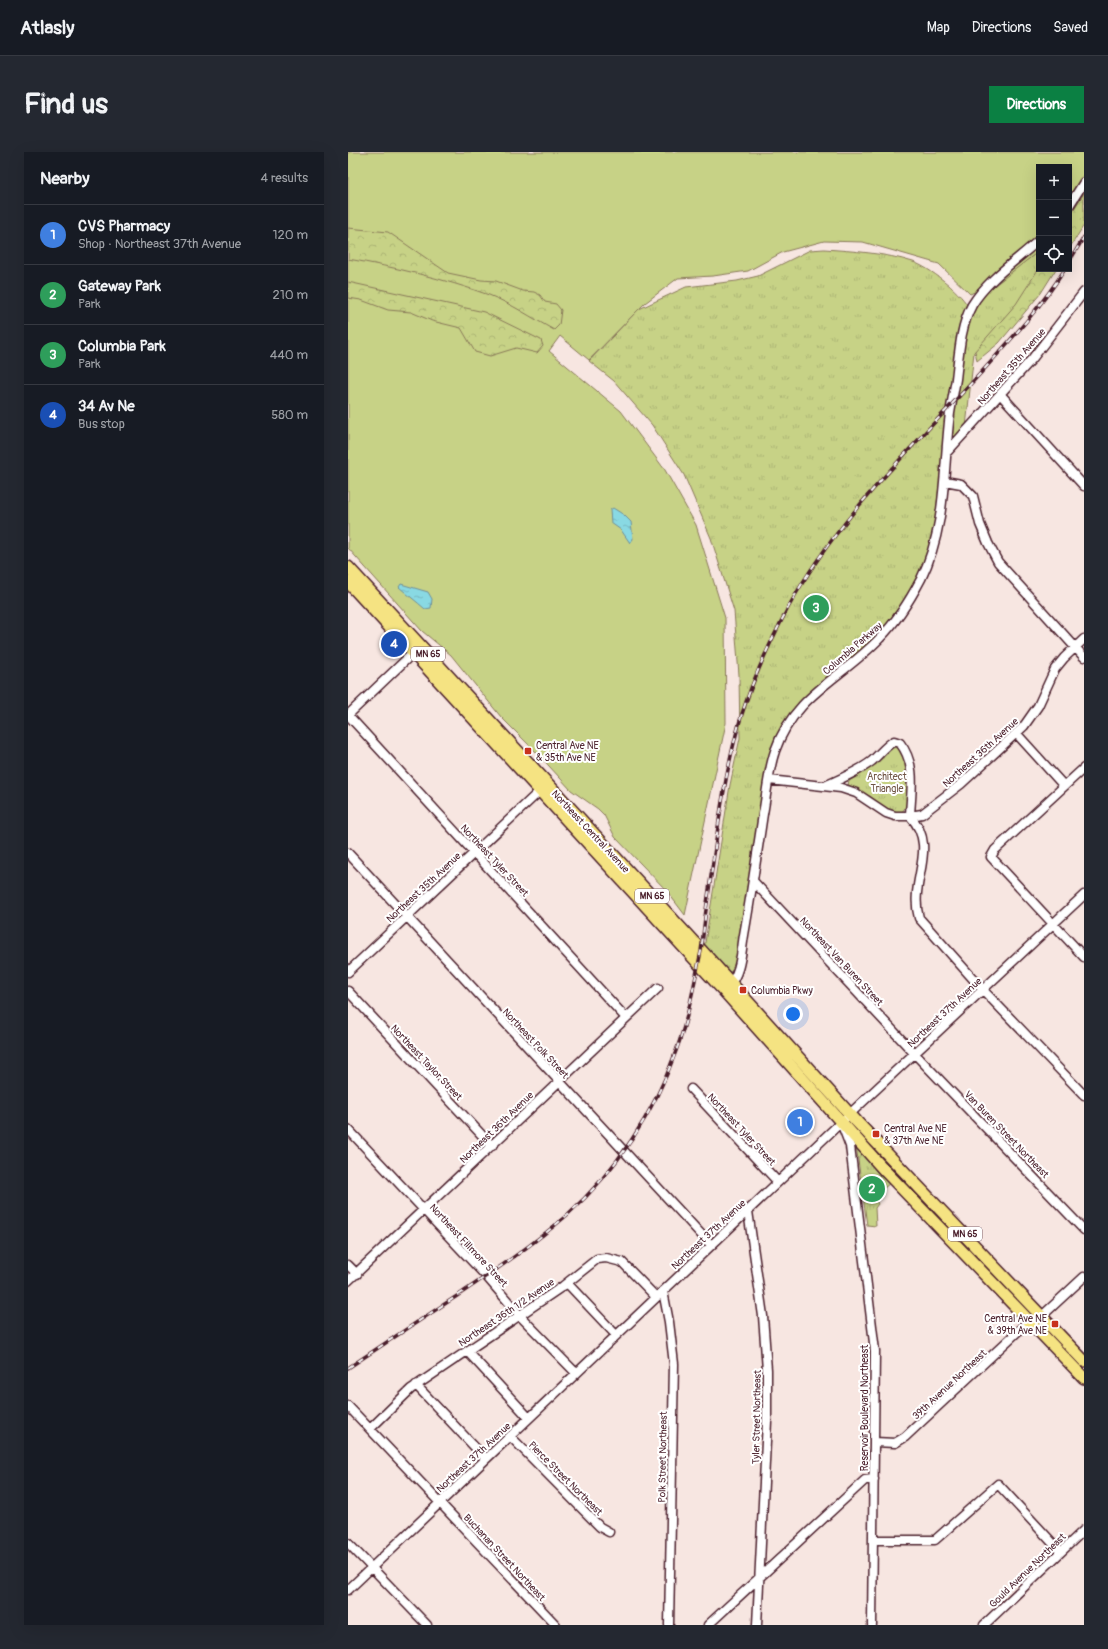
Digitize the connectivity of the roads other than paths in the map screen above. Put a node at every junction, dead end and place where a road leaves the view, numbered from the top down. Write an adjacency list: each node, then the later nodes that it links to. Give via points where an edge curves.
1 (1084, 182): 2 (street)
2 (1072, 201)
3 (1036, 243): 6 (street, Columbia Parkway, via 996,277 976,299 965,321 950,413)
4 (1084, 292): 5 (street, Northeast 35th Avenue)
5 (1001, 395): 6 (street, Northeast 35th Avenue); 8 (street)
6 (948, 451): 7 (street, Columbia Parkway)
7 (945, 480): 12 (street, via 961,484 968,489 973,496 988,543 998,562); 18 (street, Columbia Parkway, via 938,530 931,555 909,600 880,639 813,694 790,719 772,759)
8 (1084, 486)
9 (348, 567): 21 (main road, Northeast Central Avenue / MN 65)
10 (348, 582): 13 (main road, Northeast Central Avenue / MN 65)
11 (1084, 639): 12 (street, Northeast 36th Avenue)
12 (1075, 648): 14 (street); 16 (street, Northeast 36th Avenue, via 1055,669 1032,716)
13 (413, 653): 15 (street); 21 (main road, Northeast Central Avenue / MN 65)
14 (1084, 657)
15 (348, 715): 23 (street, Northeast Tyler Street)
16 (1016, 733): 20 (street); 22 (street, Northeast 36th Avenue, via 961,784 922,814)
17 (1084, 768): 20 (street)
18 (769, 780): 19 (street, via 803,785); 25 (street, Columbia Parkway)
19 (827, 785): 22 (street, via 856,793 886,813); 22 (street, via 873,760 888,744 894,741 900,743 908,754 911,768 913,783)
20 (1064, 786): 28 (street, via 995,850 991,857)
21 (543, 787): 23 (street, Northeast 35th Avenue); 31 (main road, Northeast Central Avenue / MN 65)
22 (910, 816): 33 (street, via 918,824 924,840 916,897 919,918)
23 (474, 852): 27 (street, Northeast 35th Avenue); 35 (street, Northeast Tyler Street)
24 (348, 853): 27 (street, Northeast Polk Street)
25 (754, 882): 31 (street, Columbia Parkway, via 738,970); 36 (street, Northeast Van Buren Street)
26 (1084, 895): 28 (street, Northeast 37th Avenue)
27 (406, 916): 30 (street, Northeast 35th Avenue); 37 (street, Northeast Polk Street)
28 (1053, 924): 29 (street); 33 (street, Northeast 37th Avenue)
29 (1084, 957)
30 (348, 972)
31 (728, 987): 40 (main road, Northeast Central Avenue / MN 65); 41 (main road, Northeast Central Avenue / MN 65)
32 (658, 988): 35 (street, Northeast 36th Avenue)
33 (983, 990): 36 (street, Northeast 37th Avenue); 39 (street)
34 (348, 991): 43 (street, Northeast Taylor Street)
35 (626, 1018): 37 (street, Northeast 36th Avenue)
36 (914, 1053): 40 (street, Northeast 37th Avenue); 51 (street, Van Buren Street Northeast)
37 (558, 1082): 43 (street, Northeast 36th Avenue); 52 (street, Northeast Polk Street)
38 (691, 1089): 45 (street, Northeast Tyler Street)
39 (1084, 1095)
40 (850, 1114): 41 (street, Northeast 37th Avenue); 46 (main road, MN 65)
41 (841, 1122): 44 (main road, MN 65); 45 (street, Northeast 37th Avenue); 73 (street, Reservoir Boulevard Northeast, via 850,1146 875,1351)
42 (348, 1129): 48 (street, Northeast Fillmore Street)
43 (492, 1146): 48 (street, Northeast 36th Avenue)
44 (886, 1172): 46 (main road, via 902,1180 917,1193); 47 (main road, MN 65)
45 (778, 1182): 49 (street, Northeast 37th Avenue)
46 (927, 1196): 50 (main road, MN 65)
47 (915, 1202): 50 (main road, via 923,1201); 62 (main road, MN 65)
48 (423, 1211): 54 (street, Northeast 36th Avenue); 60 (street, Northeast Fillmore Street)
49 (748, 1211): 52 (street, Northeast 37th Avenue); 83 (street, Tyler Street Northeast, via 763,1316 767,1370)
50 (953, 1223): 61 (main road, MN 65)
51 (1084, 1230)
52 (711, 1246): 58 (street, Northeast 37th Avenue)
53 (348, 1265): 54 (street)
54 (357, 1274): 56 (street, Northeast 36th Avenue)
55 (1084, 1277): 61 (street, 39th Avenue Northeast)
56 (348, 1281)
57 (567, 1283): 59 (street, Northeast 36th 1/2 Avenue, via 597,1259 606,1258 622,1262); 60 (street, Northeast 36th 1/2 Avenue); 63 (street)
58 (663, 1291): 59 (street, Northeast 37th Avenue); 87 (street, Polk Street Northeast, via 674,1364)
59 (656, 1297): 63 (street, Northeast 37th Avenue)
60 (520, 1315): 64 (street, Northeast 36th 1/2 Avenue); 66 (street, Northeast Fillmore Street)
61 (1042, 1316): 62 (street, 39th Avenue Northeast); 65 (main road, MN 65)
62 (1030, 1320): 67 (main road, MN 65); 73 (street, 39th Avenue Northeast, via 905,1437 895,1443)
63 (616, 1335): 66 (street, Northeast 37th Avenue)
64 (467, 1351): 68 (street, Northeast 36th 1/2 Avenue); 70 (street)
65 (1084, 1360)
66 (576, 1374): 70 (street, Northeast 37th Avenue)
67 (1084, 1378)
68 (416, 1385): 71 (street, Northeast 36th 1/2 Avenue); 74 (street)
69 (348, 1406): 71 (street, Buchanan Street Northeast)
70 (529, 1418): 72 (street, Northeast 37th Avenue)
71 (370, 1429): 76 (street, Buchanan Street Northeast)
72 (510, 1436): 74 (street, Northeast 37th Avenue); 78 (street, Pierce Street Northeast, via 600,1527)
73 (875, 1442): 75 (street, Reservoir Boulevard Northeast)
74 (486, 1459): 76 (street, Northeast 37th Avenue)
75 (874, 1479): 79 (street, Reservoir Boulevard Northeast); 83 (street, via 865,1480)
76 (438, 1503): 82 (street, Northeast 37th Avenue); 86 (street, Buchanan Street Northeast)
77 (1084, 1530): 81 (street, Gould Avenue Northeast)
78 (609, 1532)
79 (873, 1540): 81 (street, via 935,1540 998,1484); 90 (street, Reservoir Boulevard Northeast)
80 (348, 1543): 82 (street)
81 (1060, 1552): 91 (street, Gould Avenue Northeast)
82 (370, 1568): 84 (street, Northeast 37th Avenue); 85 (street)
83 (760, 1575): 88 (street); 89 (street, Tyler Street Northeast)
84 (348, 1590)
85 (427, 1625)
86 (556, 1625)
87 (669, 1625)
88 (708, 1625)
89 (758, 1625)
90 (872, 1625)
91 (984, 1625)

